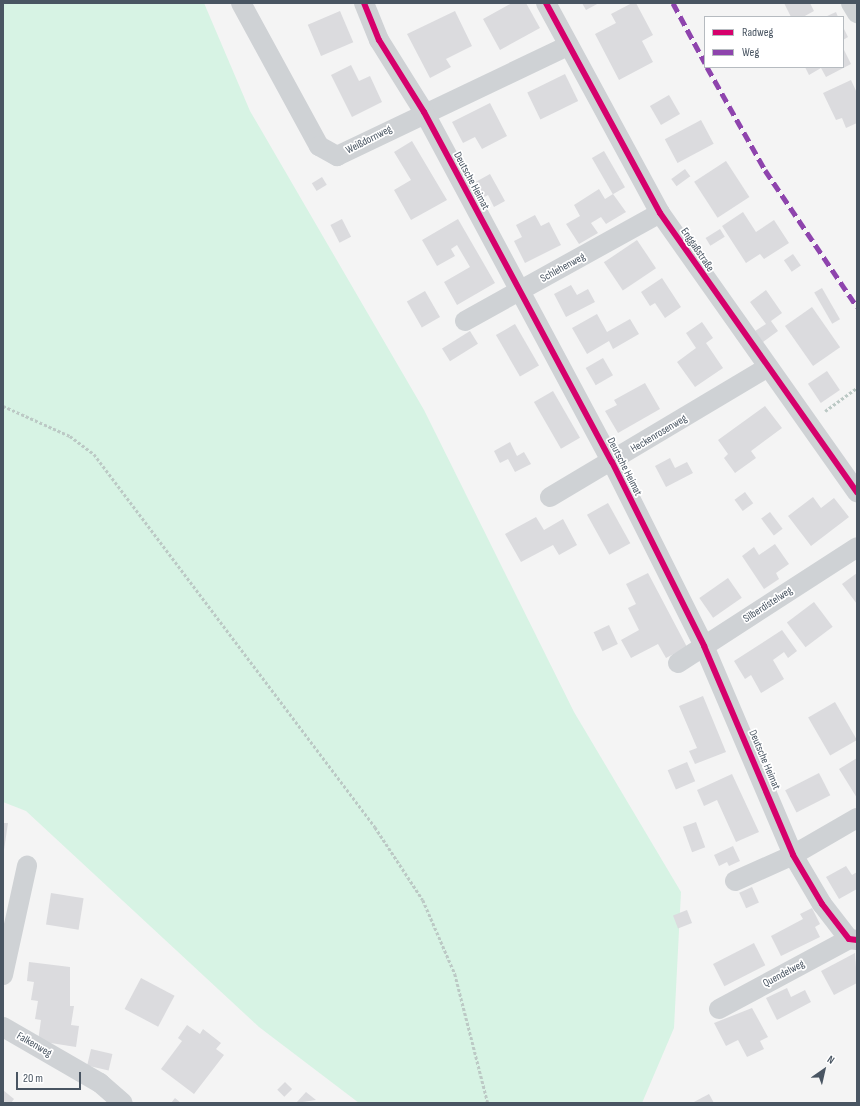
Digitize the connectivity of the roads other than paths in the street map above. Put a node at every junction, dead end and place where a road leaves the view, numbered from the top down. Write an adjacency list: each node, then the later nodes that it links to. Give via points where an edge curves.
1 (241, 3): 7 (street, Weißdornweg, via 319,146 337,156)
2 (364, 3): 7 (street, Deutsche Heimat, via 379,40)
3 (546, 3): 6 (street, Enggaßstraße)
4 (851, 3): 5 (street)
5 (857, 13)
6 (568, 46): 7 (street, Weißdornweg); 8 (street, Enggaßstraße)
7 (424, 112): 9 (street, Deutsche Heimat)
8 (660, 214): 9 (street, Schlehenweg); 11 (street, Enggaßstraße)
9 (519, 293): 10 (street, Schlehenweg); 12 (street, Deutsche Heimat)
10 (465, 321)
11 (766, 368): 12 (street, Heckenrosenweg); 13 (street, Enggaßstraße)
12 (612, 462): 14 (street, Heckenrosenweg); 16 (street, Deutsche Heimat)
13 (857, 492)
14 (550, 497)
15 (857, 547): 16 (street, Silberdistelweg)
16 (704, 646): 17 (street, Silberdistelweg); 19 (street, Deutsche Heimat)
17 (678, 663)
18 (857, 818): 19 (street)
19 (793, 855): 21 (street); 22 (street, Deutsche Heimat, via 822,904)
20 (27, 866): 23 (street)
21 (735, 881)
22 (853, 940): 24 (street, Quendelweg)
23 (3, 975)
24 (719, 1009)
25 (3, 1027): 26 (street, Falkenweg, via 100,1083)
26 (123, 1103)

